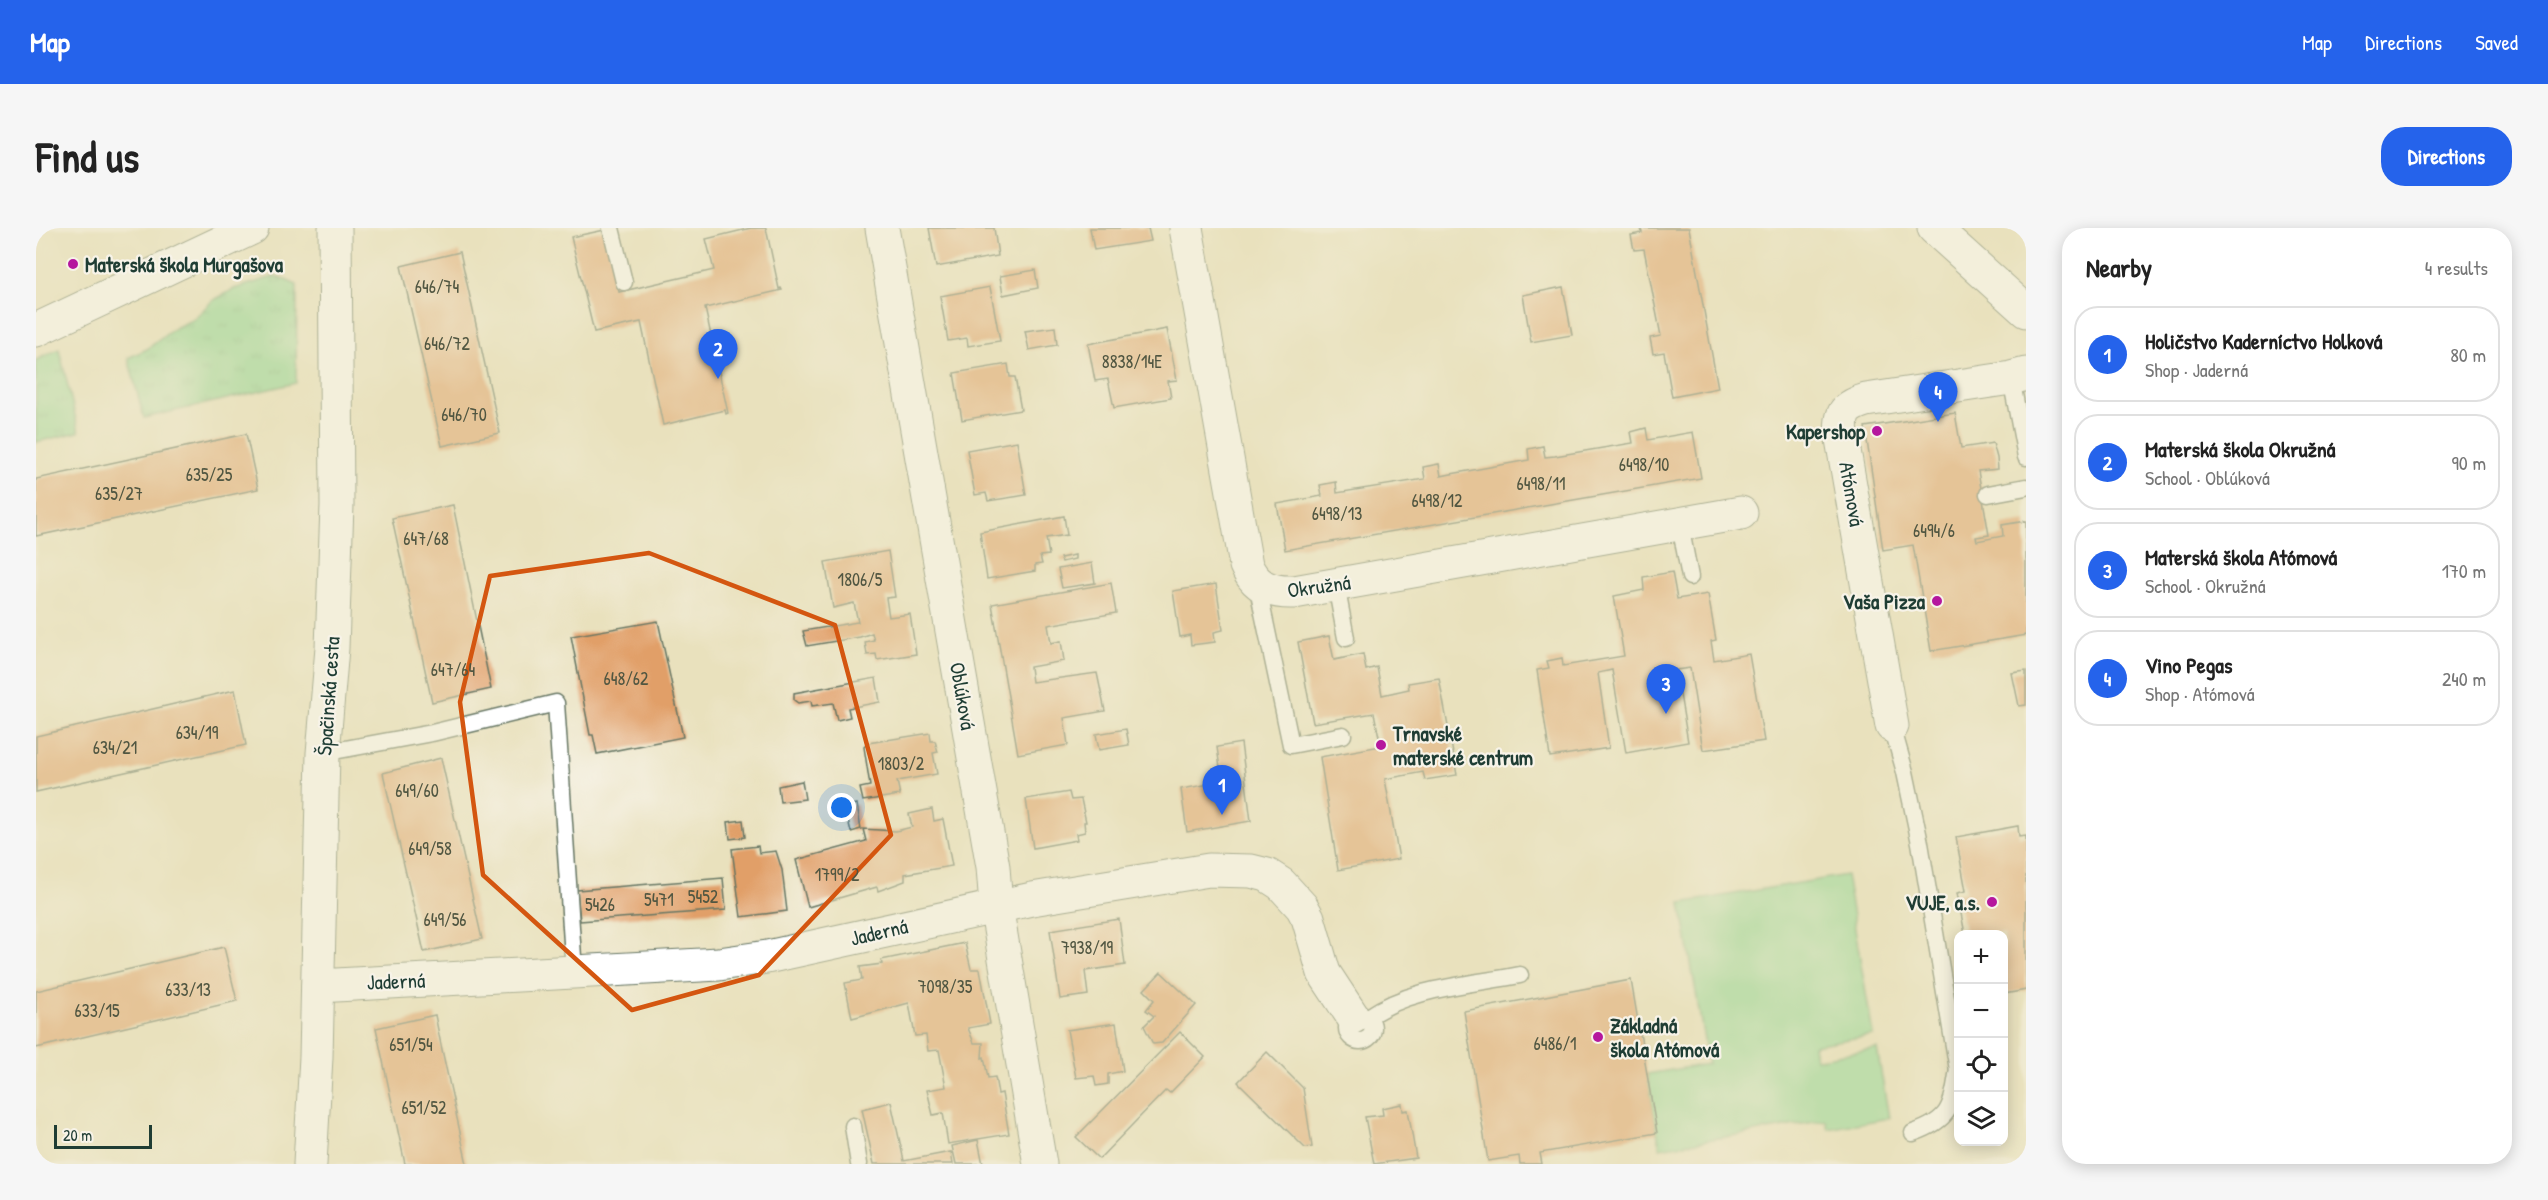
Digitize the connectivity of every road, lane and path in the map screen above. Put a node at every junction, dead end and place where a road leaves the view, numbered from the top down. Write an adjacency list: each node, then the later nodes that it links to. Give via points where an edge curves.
1 (252, 228): 9 (street)
2 (335, 228): 22 (street, Špačinská cesta, via 337,505 332,648)
3 (611, 228): 7 (lane)
4 (882, 228): 23 (street, Oblúková, via 993,867)
5 (1186, 228): 17 (street, Okružná, via 1246,565)
6 (1934, 228): 8 (street)
7 (624, 282)
8 (2026, 311)
9 (36, 330)
10 (2019, 376): 11 (lane); 20 (street, Atómová, via 1866,400 1852,404 1844,412 1840,424 1842,439)
11 (2026, 458)
12 (2026, 487): 13 (lane)
13 (1988, 494)
14 (1741, 513): 15 (street, Okružná)
15 (1680, 525): 16 (lane); 18 (street, Okružná)
16 (1690, 577)
17 (1257, 584): 18 (street, Okružná, via 1281,592); 21 (lane, via 1291,745)
18 (1336, 585): 19 (lane)
19 (1346, 638)
20 (1892, 726): 28 (lane, via 1920,843)
21 (1343, 735)
22 (322, 753): 24 (lane, via 556,703); 26 (street, Špačinská cesta)
23 (996, 906): 24 (street, Jaderná, via 767,957 719,964); 27 (street, Jaderná, via 1209,870 1267,875 1302,907 1324,973); 34 (street, Oblúková)
24 (574, 972): 26 (street, Jaderná)
25 (1520, 975): 27 (lane, via 1417,994)
26 (318, 986): 32 (street, Špačinská cesta)
27 (1360, 1017)
28 (1954, 1044)
29 (1954, 1089): 31 (lane, via 1944,1115 1932,1126)
30 (853, 1126): 33 (lane)
31 (1913, 1132)
32 (310, 1164)
33 (859, 1164)
34 (1040, 1164)

